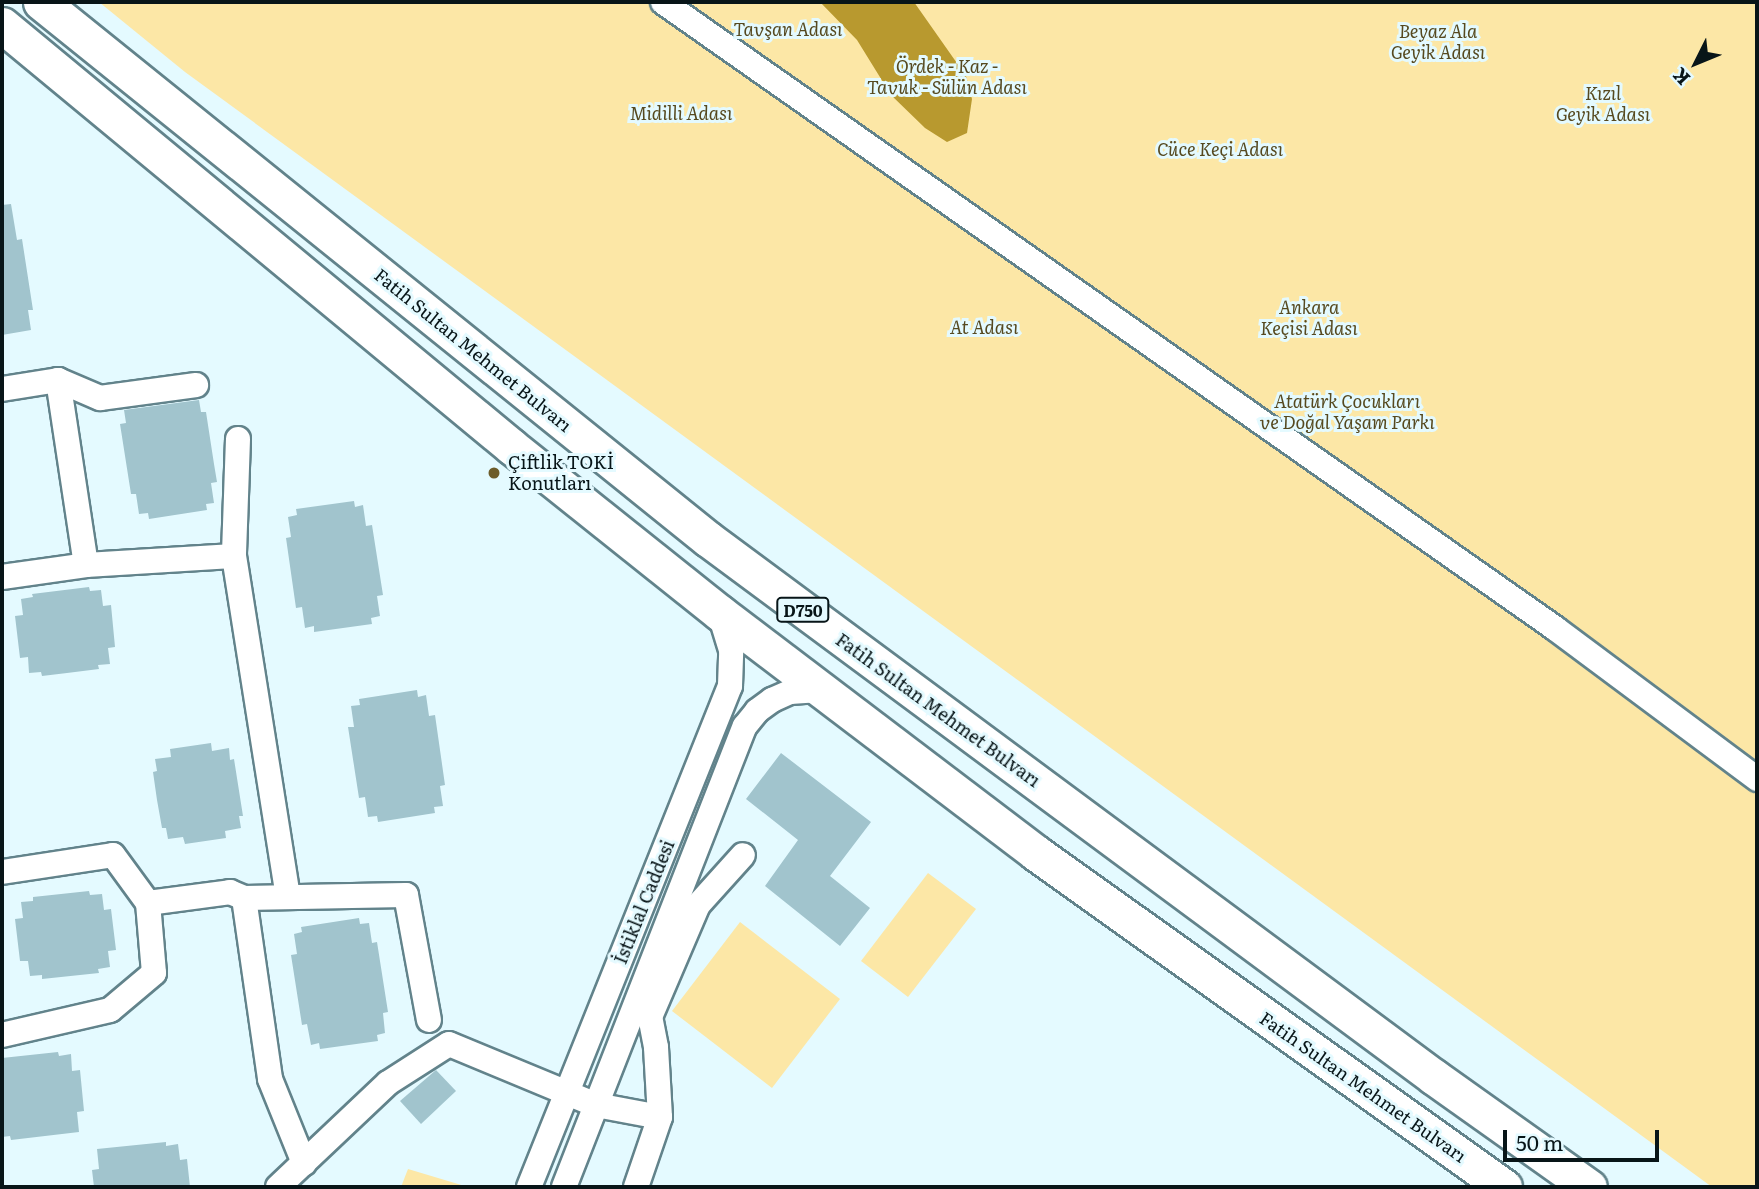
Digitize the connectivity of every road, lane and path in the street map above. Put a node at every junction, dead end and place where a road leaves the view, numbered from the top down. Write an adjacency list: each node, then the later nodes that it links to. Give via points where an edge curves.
1 (41, 2): 30 (highway, Fatih Sultan Mehmet Bulvarı / D750, via 708,539)
2 (663, 2): 13 (street, via 1556,629)
3 (2, 25): 11 (highway, Fatih Sultan Mehmet Bulvarı / D750)
4 (58, 380): 5 (street, via 100,398); 6 (street); 9 (street)
5 (196, 385)
6 (2, 389)
7 (238, 439): 8 (street)
8 (234, 556): 9 (street); 16 (street)
9 (86, 565): 10 (street)
10 (2, 577)
11 (720, 613): 12 (highway, Fatih Sultan Mehmet Bulvarı / D750); 21 (street, İstiklal Caddesi, via 731,650 730,686)
12 (820, 690): 22 (street, İstiklal Caddesi, via 790,692 772,700 745,726); 29 (highway, Fatih Sultan Mehmet Bulvarı / D750, via 1047,862)
13 (1757, 779)
14 (743, 855): 23 (street, via 698,905 650,1017)
15 (2, 872): 18 (street, via 113,855)
16 (288, 897): 17 (street); 19 (street, via 407,895)
17 (244, 898): 18 (street, via 230,892); 24 (street, via 270,1079)
18 (148, 903): 20 (street, via 154,972 110,1010)
19 (429, 1020)
20 (2, 1035)
21 (568, 1091): 22 (street); 24 (street, via 449,1044 387,1083); 26 (street, İstiklal Caddesi)
22 (596, 1105): 23 (street); 27 (street, İstiklal Caddesi)
23 (660, 1117): 28 (street)
24 (304, 1163): 25 (street)
25 (278, 1187)
26 (529, 1187)
27 (564, 1187)
28 (636, 1187)
29 (1504, 1187)
30 (1589, 1187)

